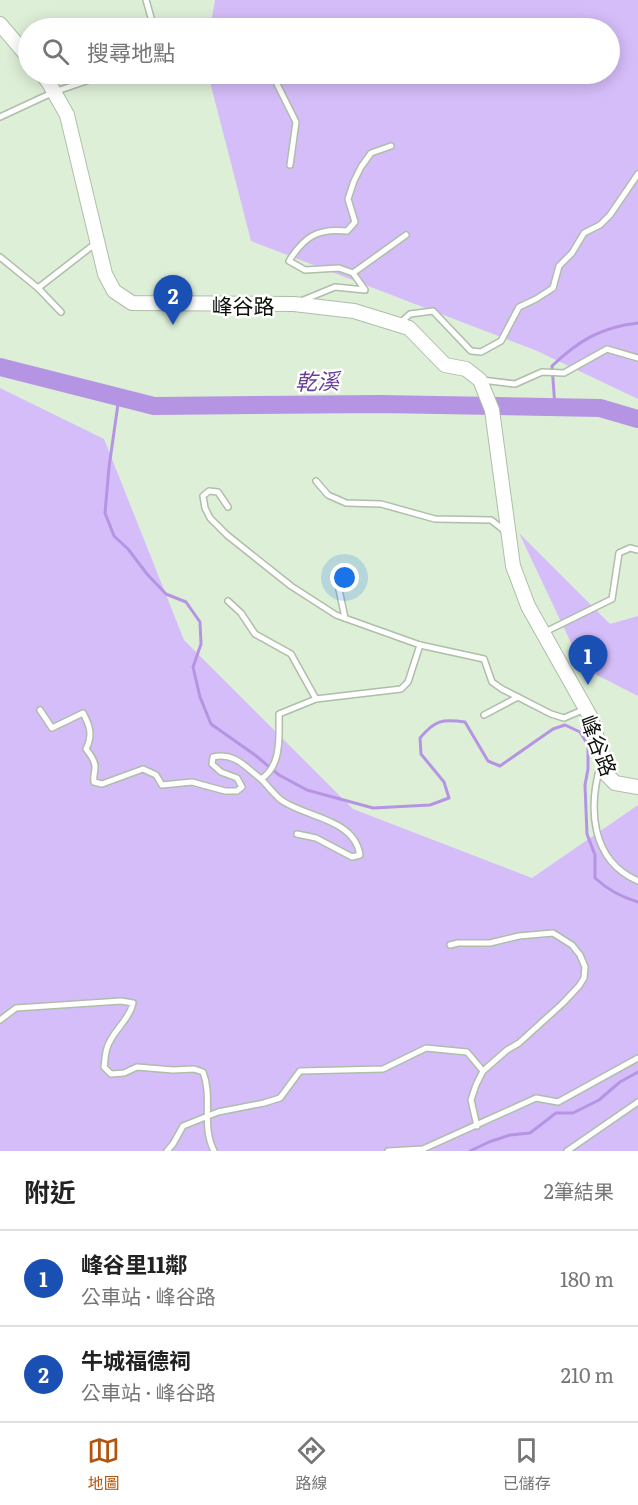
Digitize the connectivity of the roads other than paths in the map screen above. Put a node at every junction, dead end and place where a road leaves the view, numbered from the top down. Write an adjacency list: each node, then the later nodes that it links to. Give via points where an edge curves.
1 (146, 0): 2 (lane)
2 (151, 18)
3 (0, 24): 4 (street)
4 (18, 45)
5 (49, 84): 8 (street, 峰谷路)
6 (78, 84): 8 (lane)
7 (277, 84): 11 (lane, via 296,122)
8 (54, 92): 9 (lane); 14 (street, 峰谷路, via 67,115)
9 (0, 117)
10 (391, 146): 16 (lane, via 371,153 354,181 348,200 355,222 346,231 332,230 312,236 300,244 289,261 305,270 339,268)
11 (290, 165)
12 (638, 174): 20 (lane, via 610,215 584,232 559,266 553,288 519,307 501,341 481,352 471,351 434,311 410,314)
13 (406, 235): 16 (lane)
14 (98, 242): 17 (lane); 18 (street, 峰谷路, via 105,274 114,291 132,303)
15 (0, 257): 17 (lane)
16 (352, 273): 18 (lane, via 365,290 335,287)
17 (38, 288): 19 (lane)
18 (294, 304): 20 (street, 峰谷路, via 354,311)
19 (61, 312)
20 (399, 325): 22 (street, 峰谷路, via 409,328 445,365 466,369)
21 (638, 358): 22 (lane, via 607,349 564,373 534,374 515,384)
22 (480, 381): 25 (street, 峰谷路, via 492,410)
23 (316, 481): 25 (lane, via 328,495 346,503 381,504 435,519 491,520)
24 (228, 507): 29 (lane, via 218,492 209,491 203,496 210,518 227,535 291,586)
25 (508, 527): 30 (street, 峰谷路, via 513,566)
26 (638, 550): 30 (lane, via 630,548 619,553 612,599)
27 (337, 580): 29 (lane)
28 (228, 601): 33 (lane, via 241,612 255,634 291,654)
29 (345, 618): 31 (lane)
30 (543, 633): 34 (street, 峰谷路)
31 (420, 645): 32 (lane, via 484,659 492,682); 33 (lane, via 408,682 401,689)
32 (518, 697): 34 (lane, via 564,718); 36 (lane)
33 (316, 699): 38 (lane, via 279,714 278,751 269,774)
34 (586, 709): 37 (street, 峰谷路)
35 (40, 710): 38 (lane, via 52,728 83,713 91,732 86,749 94,762 94,782 102,784 143,769 156,775 162,785 192,782 237,791 242,787 237,778 212,764 213,757 225,754)
36 (484, 715)
37 (603, 755): 39 (street, 峰谷路, via 608,776 615,783); 41 (lane, via 595,783 595,831 608,859)
38 (261, 779): 40 (lane, via 282,800 346,831 359,846 360,855 352,857 316,838)
39 (637, 786)
40 (297, 834)
41 (638, 881)
42 (450, 945): 45 (lane, via 553,933 572,945 585,967 584,978 562,1004)
43 (0, 1020): 47 (lane, via 16,1008 133,1003 106,1049 104,1067 111,1074 137,1067 203,1072)
44 (638, 1058): 48 (lane, via 558,1102 536,1098)
45 (483, 1071): 47 (lane, via 467,1052 426,1048 383,1069 300,1071 280,1098); 48 (lane, via 471,1100)
46 (638, 1102): 52 (lane)
47 (207, 1116): 49 (lane, via 183,1126); 50 (lane)
48 (477, 1126): 51 (lane, via 423,1149)
49 (167, 1151)
50 (214, 1151)
51 (388, 1151)
52 (567, 1151)

